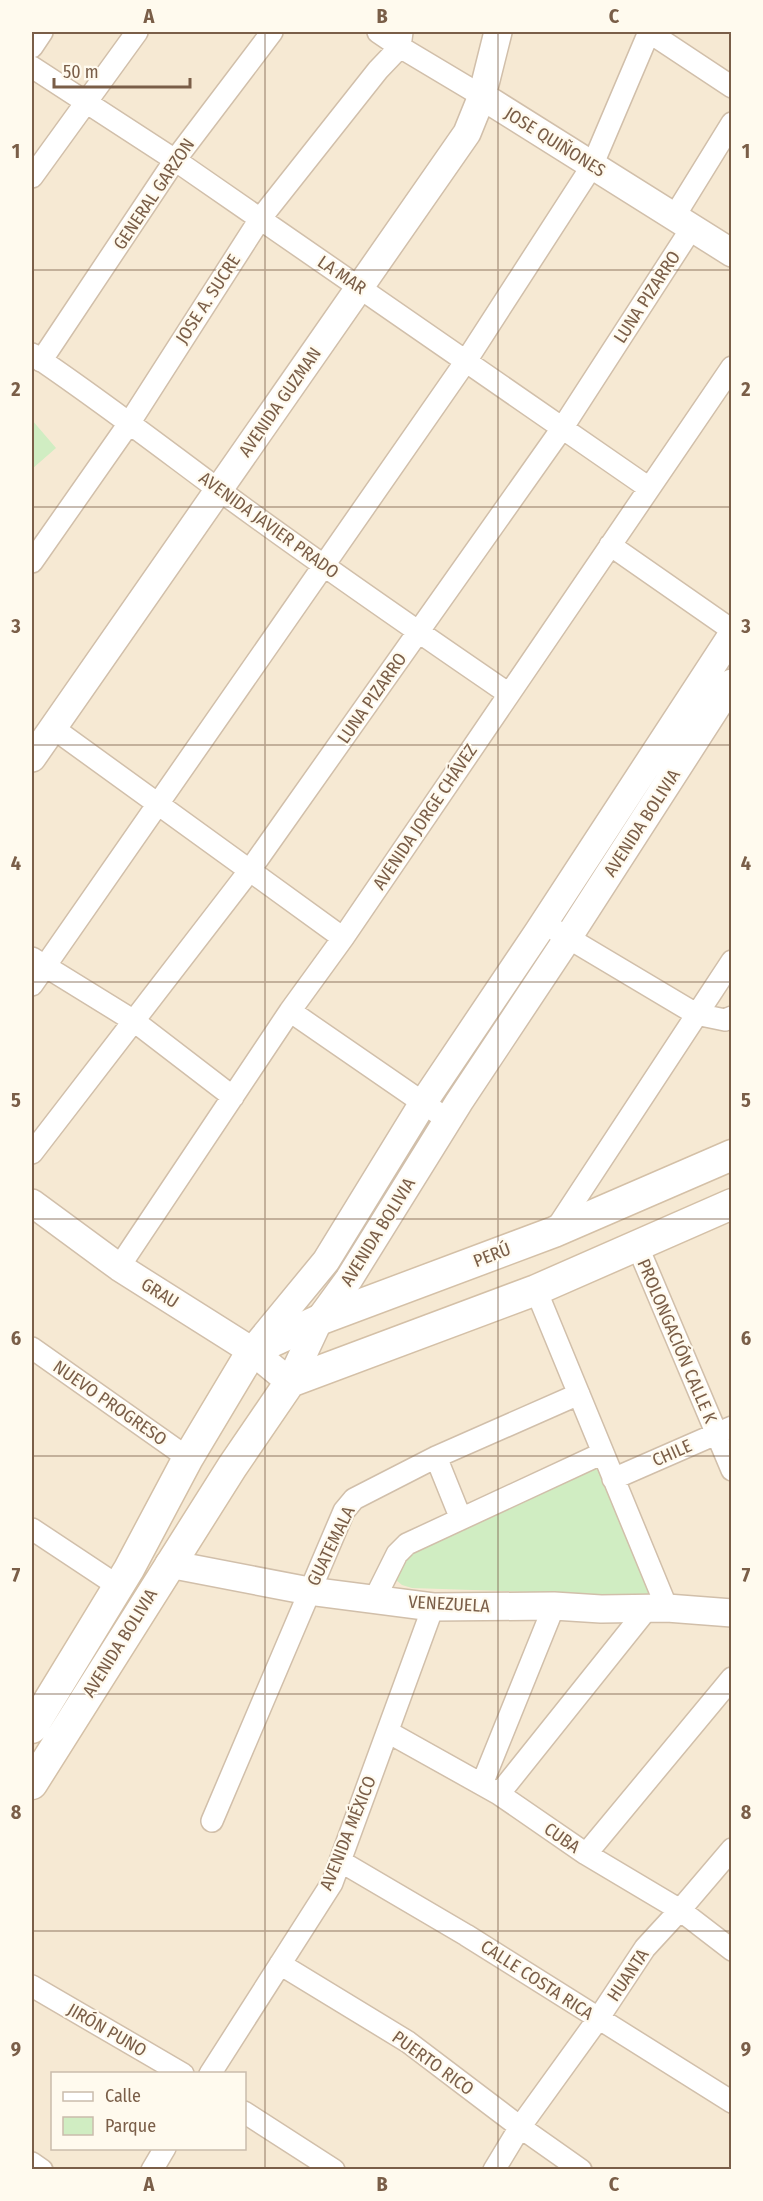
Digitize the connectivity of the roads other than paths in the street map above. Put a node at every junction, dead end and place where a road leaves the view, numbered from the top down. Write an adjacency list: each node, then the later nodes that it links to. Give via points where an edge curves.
1 (42, 32): 8 (street)
2 (137, 32): 12 (street)
3 (272, 32): 14 (street, GENERAL GARZON)
4 (378, 32): 7 (street, JOSE QUIÑONES)
5 (498, 32): 11 (street, AVENIDA GUZMAN)
6 (649, 32): 10 (street); 15 (street)
7 (401, 39): 11 (street, JOSE QUIÑONES); 17 (street, JOSE A. SUCRE)
8 (32, 47)
9 (32, 67): 12 (street, LA MAR)
10 (732, 87)
11 (482, 96): 15 (street, JOSE QUIÑONES); 20 (street, AVENIDA GUZMAN, via 467,133)
12 (85, 101): 14 (street, LA MAR); 16 (street)
13 (732, 123): 18 (street, LUNA PIZARRO)
14 (175, 160): 17 (street, LA MAR); 21 (street, GENERAL GARZON)
15 (592, 166): 18 (street, JOSE QUIÑONES); 22 (street)
16 (32, 177)
17 (260, 219): 20 (street, LA MAR); 24 (street, JOSE A. SUCRE)
18 (683, 223): 19 (street, JOSE QUIÑONES); 25 (street, LUNA PIZARRO)
19 (732, 253)
20 (360, 287): 22 (street, LA MAR); 27 (street, AVENIDA GUZMAN)
21 (36, 357): 24 (street, AVENIDA JAVIER PRADO)
22 (466, 361): 25 (street, LA MAR); 30 (street)
23 (732, 367): 26 (street, AVENIDA JORGE CHÁVEZ)
24 (130, 422): 27 (street, AVENIDA JAVIER PRADO); 29 (street, JOSE A. SUCRE)
25 (563, 427): 26 (street, LA MAR); 32 (street, LUNA PIZARRO)
26 (649, 488): 28 (street, AVENIDA JORGE CHÁVEZ)
27 (219, 490): 30 (street, AVENIDA JAVIER PRADO); 36 (street, AVENIDA GUZMAN)
28 (610, 545): 31 (street); 35 (street, AVENIDA JORGE CHÁVEZ)
29 (32, 562)
30 (324, 565): 32 (street, AVENIDA JAVIER PRADO); 38 (street)
31 (732, 630)
32 (418, 632): 35 (street, AVENIDA JAVIER PRADO); 39 (street, LUNA PIZARRO)
33 (732, 635): 40 (street, AVENIDA BOLIVIA)
34 (732, 683): 42 (street, AVENIDA BOLIVIA)
35 (509, 694): 41 (street, AVENIDA JORGE CHÁVEZ)
36 (53, 728): 37 (street, AVENIDA GUZMAN); 38 (street)
37 (32, 758)
38 (158, 803): 39 (street); 44 (street)
39 (250, 870): 41 (street); 49 (street, LUNA PIZARRO)
40 (544, 923): 42 (street); 51 (street, AVENIDA BOLIVIA)
41 (343, 938): 46 (street, AVENIDA JORGE CHÁVEZ)
42 (568, 938): 47 (street); 52 (street, AVENIDA BOLIVIA)
43 (732, 961): 47 (street)
44 (38, 963): 45 (street); 49 (street)
45 (32, 985)
46 (290, 1011): 50 (street, AVENIDA JORGE CHÁVEZ); 51 (street)
47 (696, 1014): 48 (street, via 725,1020); 57 (street)
48 (732, 1017)
49 (134, 1021): 50 (street); 53 (street, LUNA PIZARRO)
50 (233, 1097): 59 (street, AVENIDA JORGE CHÁVEZ)
51 (423, 1103): 52 (street); 63 (street, AVENIDA BOLIVIA, via 326,1261)
52 (448, 1120): 61 (street, AVENIDA BOLIVIA)
53 (32, 1153)
54 (732, 1155): 57 (main road, PERÚ)
55 (32, 1203): 59 (street, GRAU)
56 (732, 1204): 58 (main road)
57 (554, 1232): 61 (main road, PERÚ)
58 (637, 1245): 60 (main road); 66 (street, PROLONGACIÓN CALLE K)
59 (119, 1268): 63 (street, GRAU)
60 (536, 1290): 64 (main road); 65 (street)
61 (319, 1320): 63 (main road, PERÚ); 64 (street, AVENIDA BOLIVIA)
62 (32, 1348): 69 (street, NUEVO PROGRESO)
63 (252, 1351): 64 (street, GRAU); 69 (main road, AVENIDA BOLIVIA)
64 (290, 1382): 74 (main road, AVENIDA BOLIVIA)
65 (579, 1394): 67 (street); 68 (street, GUATEMALA)
66 (724, 1430): 70 (street, PROLONGACIÓN CALLE K); 71 (street, CHILE)
67 (603, 1454): 71 (street); 72 (street)
68 (436, 1456): 72 (street); 76 (street, GUATEMALA, via 354,1499 344,1511)
69 (188, 1458): 75 (main road, AVENIDA BOLIVIA)
70 (732, 1470)
71 (613, 1479): 80 (street)
72 (460, 1519): 77 (street, via 407,1544)
73 (32, 1529): 75 (street)
74 (169, 1564): 76 (street, VENEZUELA); 83 (main road, AVENIDA BOLIVIA)
75 (118, 1586): 83 (main road, AVENIDA BOLIVIA)
76 (309, 1590): 77 (street, VENEZUELA); 87 (street, GUATEMALA)
77 (375, 1598): 79 (street, VENEZUELA)
78 (554, 1606): 79 (street, VENEZUELA); 80 (street, VENEZUELA); 86 (street)
79 (433, 1607): 84 (street, AVENIDA MÉXICO)
80 (657, 1608): 81 (street, VENEZUELA); 86 (street)
81 (732, 1613)
82 (732, 1678): 89 (street)
83 (44, 1716): 85 (main road, AVENIDA BOLIVIA)
84 (388, 1732): 86 (street, CUBA); 90 (street, AVENIDA MÉXICO)
85 (32, 1784)
86 (491, 1789): 89 (street, CUBA)
87 (212, 1821)
88 (732, 1849): 91 (street, HUANTA)
89 (586, 1854): 91 (street, CUBA)
90 (340, 1862): 93 (street, AVENIDA MÉXICO, via 332,1883); 95 (street, CALLE COSTA RICA, via 466,1935)
91 (680, 1910): 92 (street, CUBA); 95 (street, HUANTA, via 645,1948)
92 (732, 1950)
93 (280, 1964): 97 (street, AVENIDA MÉXICO); 100 (street, PUERTO RICO, via 408,2042)
94 (32, 1986): 96 (street, JIRÓN PUNO)
95 (598, 2019): 98 (street, CALLE COSTA RICA); 100 (street, HUANTA)
96 (181, 2072)
97 (211, 2072)
98 (732, 2102)
99 (246, 2113): 105 (street)
100 (520, 2127): 106 (street, HUANTA); 107 (street, PUERTO RICO)
101 (164, 2150): 104 (street)
102 (32, 2163): 103 (street)
103 (42, 2169)
104 (152, 2169)
105 (334, 2169)
106 (494, 2169)
107 (581, 2169)

